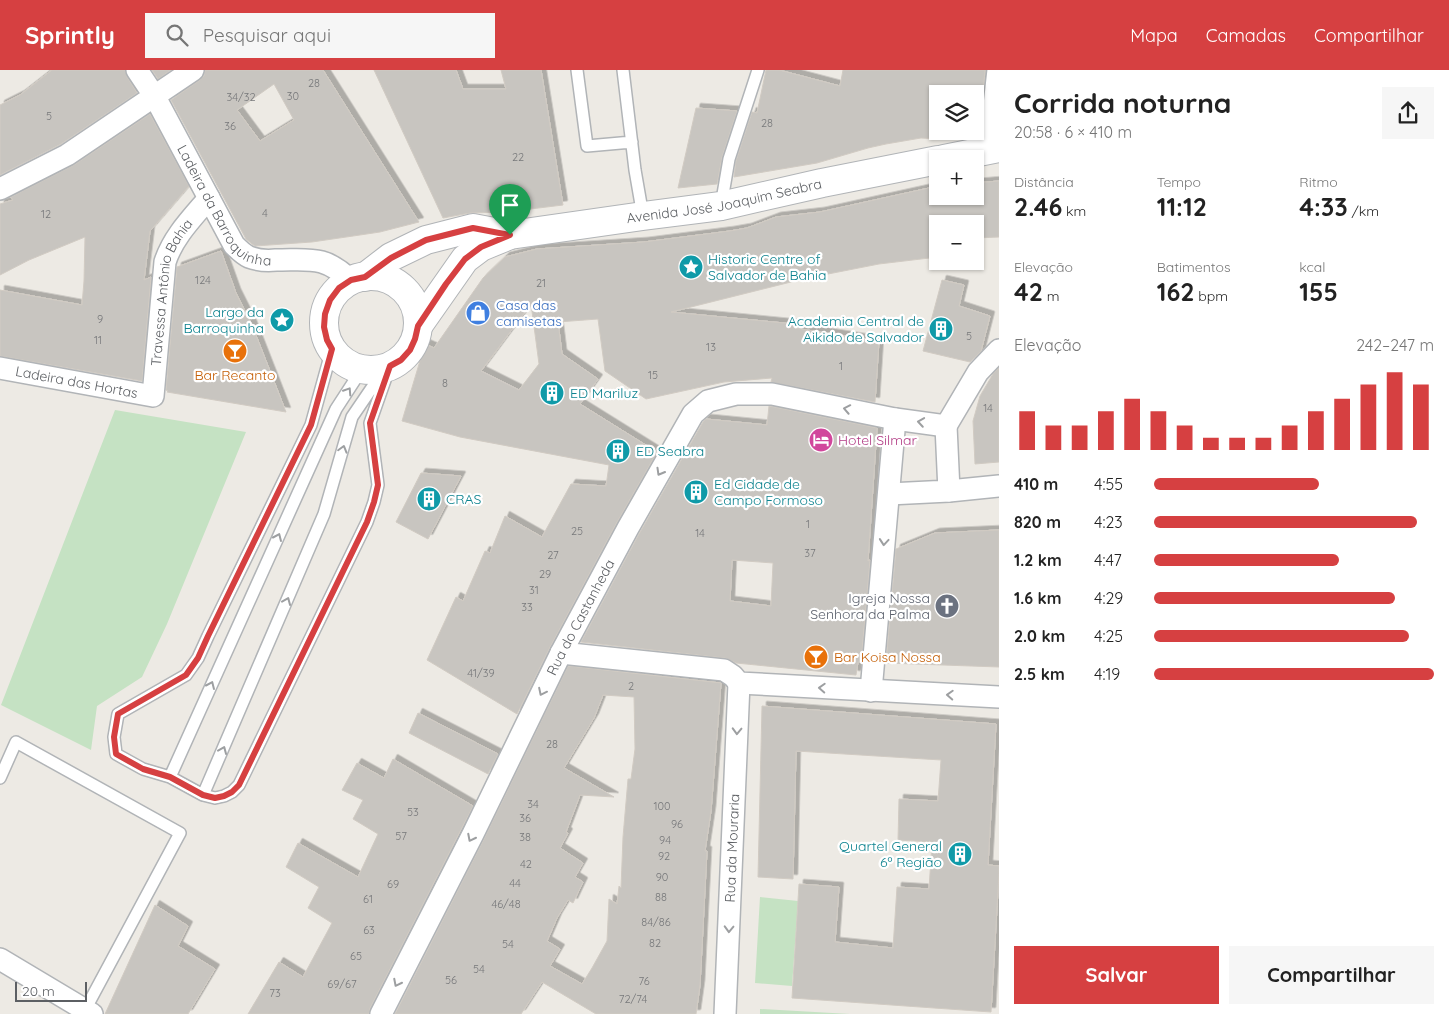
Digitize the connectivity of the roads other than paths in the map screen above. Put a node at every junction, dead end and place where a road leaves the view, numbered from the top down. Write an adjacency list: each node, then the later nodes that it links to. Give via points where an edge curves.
1 (138, 70): 7 (street, Ladeira da Barroquinha)
2 (193, 70): 7 (street)
3 (577, 70): 8 (lane, via 587,146)
4 (623, 70): 8 (lane)
5 (758, 70): 13 (lane, via 729,159)
6 (998, 70): 9 (street)
7 (155, 97): 11 (street, via 67,155); 12 (street, Ladeira da Barroquinha)
8 (632, 142): 14 (lane)
9 (994, 149)
10 (929, 162): 13 (street, Avenida José Joaquim Seabra)
11 (0, 189)
12 (209, 198): 16 (street, Ladeira da Barroquinha, via 234,245 248,257 266,261 313,260 328,263); 22 (street, Travessa Antônio Bahia, via 177,236 165,262)
13 (721, 206): 14 (street, Avenida José Joaquim Seabra)
14 (643, 216): 15 (street, Avenida José Joaquim Seabra)
15 (510, 235): 16 (street, Avenida José Joaquim Seabra, via 473,228 426,240); 17 (street, Avenida José Joaquim Seabra, via 481,247 465,259)
16 (358, 279): 17 (street, via 379,277 403,289 417,312); 18 (street, via 339,288 330,300 324,327)
17 (418, 326): 21 (street, via 410,350 401,360)
18 (332, 349): 21 (street, via 352,366); 32 (lane, via 311,425 198,658 186,675 118,714 114,737 116,754 143,769)
19 (999, 350): 24 (street, via 978,372)
20 (0, 368): 22 (street, Ladeira das Hortas)
21 (379, 368): 32 (lane, one-way to 21, via 336,409); 34 (lane, one-way to 21, via 324,514 352,417); 34 (lane, via 370,423 378,485 367,522 239,785 224,796)
22 (153, 396)
23 (895, 419): 24 (street, Rua do Castanheda, one-way to 23); 27 (street); 28 (street, Rua do Castanheda, one-way to 28, via 772,394 736,394 708,401 693,414)
24 (946, 426): 26 (street)
25 (999, 486): 26 (street)
26 (948, 491): 27 (street)
27 (889, 494): 30 (street, one-way to 30)
28 (561, 653): 29 (street, via 724,670); 37 (street, Rua do Castanheda, one-way to 37)
29 (739, 683): 30 (street, one-way to 29); 38 (street, Rua da Mouraria, one-way to 38)
30 (871, 691): 31 (street, one-way to 30)
31 (999, 697)
32 (170, 777): 34 (lane)
33 (0, 778): 36 (lane, via 16,742 180,833)
34 (203, 795)
35 (0, 960): 36 (street)
36 (88, 1012)
37 (382, 1014)
38 (725, 1014)

